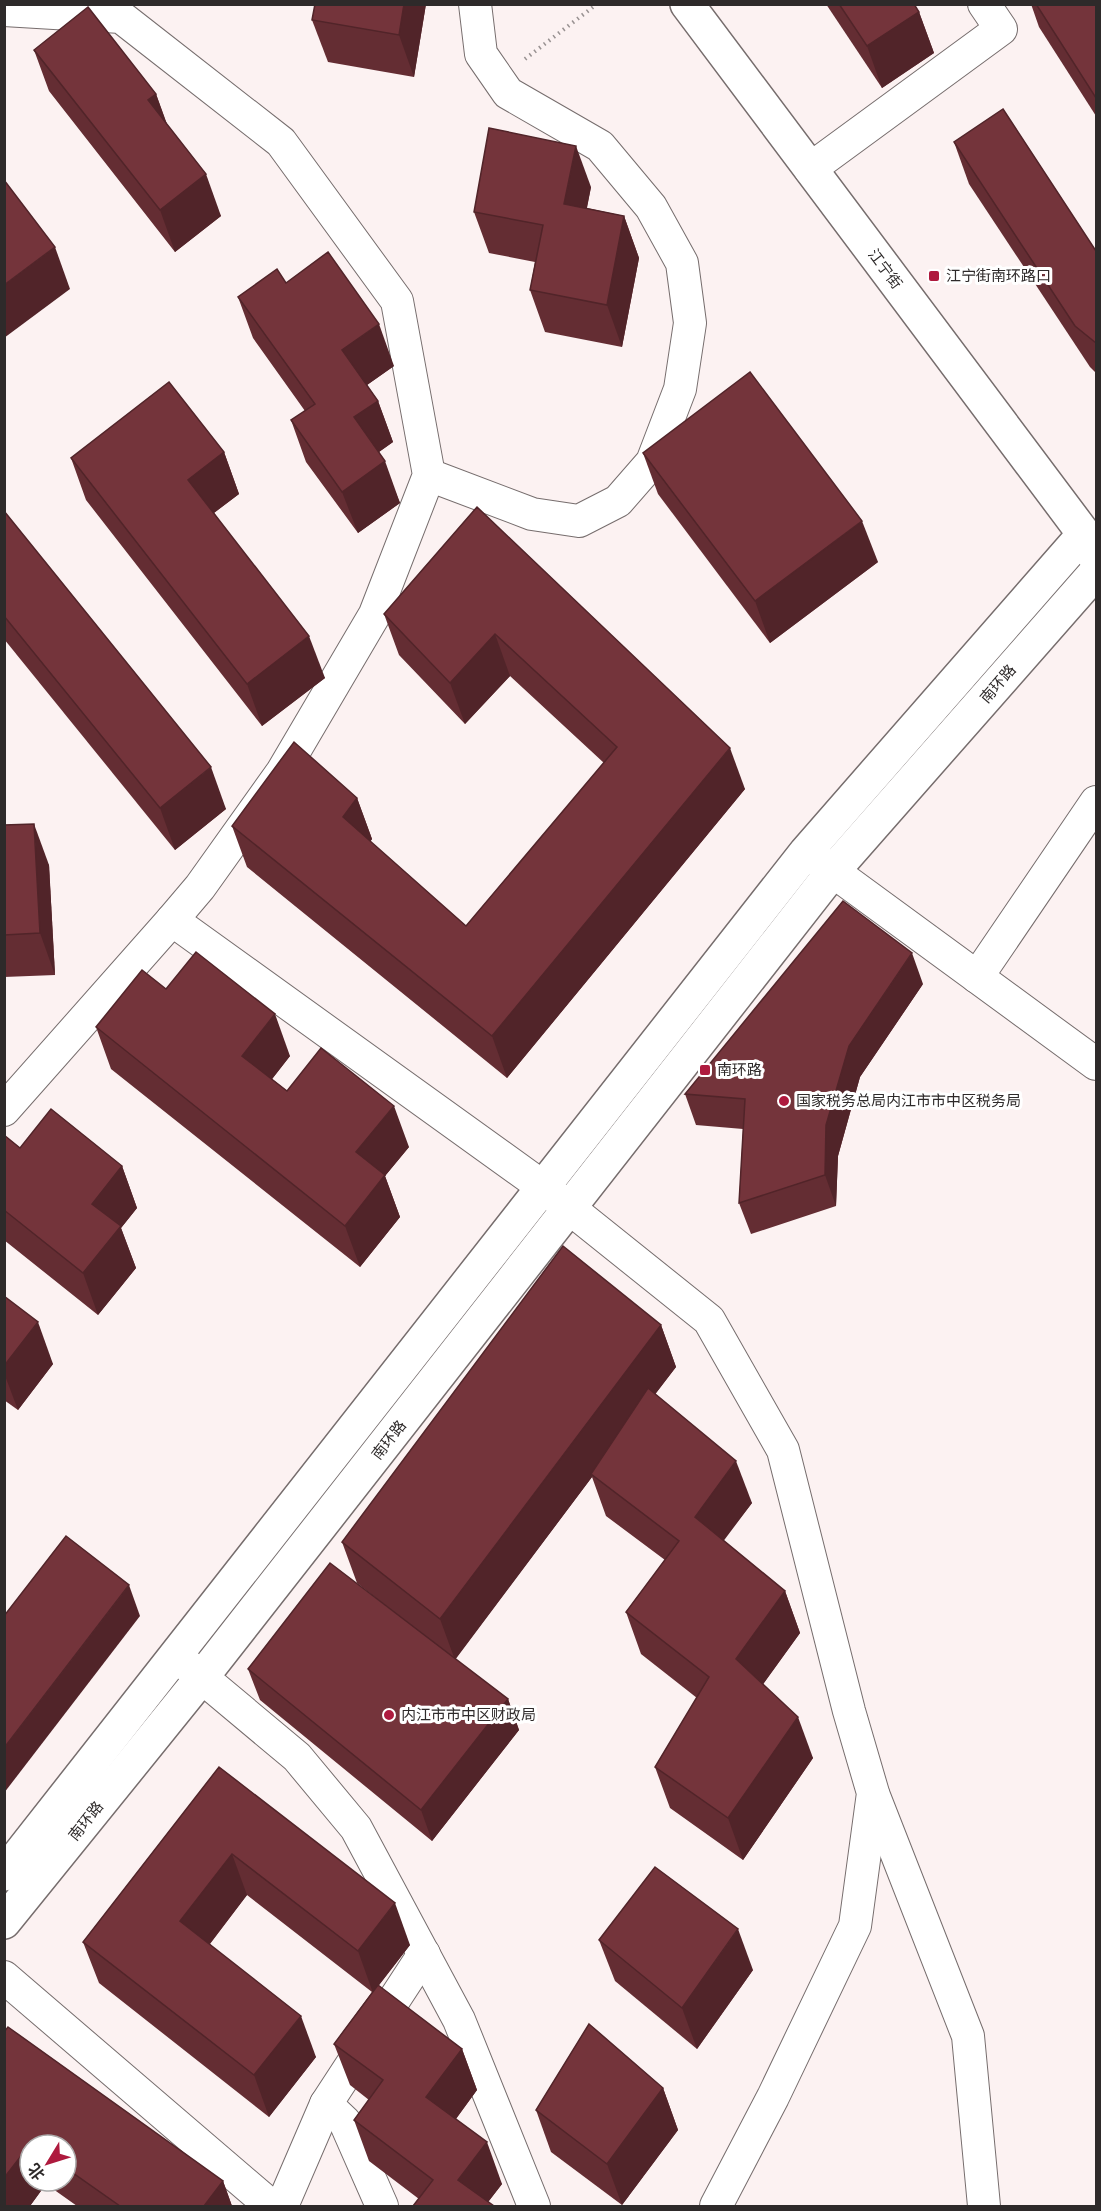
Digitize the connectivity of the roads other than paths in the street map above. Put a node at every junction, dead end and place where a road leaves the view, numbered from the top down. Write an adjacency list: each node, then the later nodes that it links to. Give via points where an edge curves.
1 (475, 4): 7 (street, via 481,54 508,93 600,146 651,207 682,263 690,323 680,389 652,462 618,501 579,521 532,514)
2 (687, 4): 6 (main road, 江宁街)
3 (984, 4): 6 (street, via 1001,29)
4 (4, 10): 5 (street)
5 (121, 11): 7 (street, via 281,142 397,301)
6 (810, 169): 8 (main road, 江宁街)
7 (429, 475): 14 (street, via 375,614 282,772)
8 (1090, 534): 9 (main road, 江宁街); 12 (main road, 南环路)
9 (1096, 565)
10 (1096, 572): 13 (main road, 南环路)
11 (1096, 802): 15 (street)
12 (806, 852): 13 (street); 18 (main road, 南环路)
13 (833, 871): 15 (street); 19 (main road, 南环路)
14 (172, 920): 17 (street); 18 (street)
15 (977, 977): 16 (street)
16 (1096, 1064)
17 (4, 1110)
18 (543, 1187): 19 (street); 20 (main road, 南环路)
19 (570, 1209): 21 (main road, 南环路); 22 (street, via 710,1320 783,1450)
20 (176, 1656): 21 (street); 23 (main road, 南环路)
21 (202, 1677): 24 (main road, 南环路); 25 (street, via 297,1757 356,1828)
22 (873, 1793): 32 (street, via 855,1926); 33 (street, via 968,2036)
23 (4, 1874)
24 (4, 1922)
25 (424, 1954): 27 (street); 31 (street, via 459,2020)
26 (4, 1977): 28 (street)
27 (326, 2104): 29 (street); 30 (street, via 345,2122)
28 (271, 2206)
29 (282, 2206)
30 (382, 2206)
31 (534, 2206)
32 (716, 2206)
33 (984, 2206)

